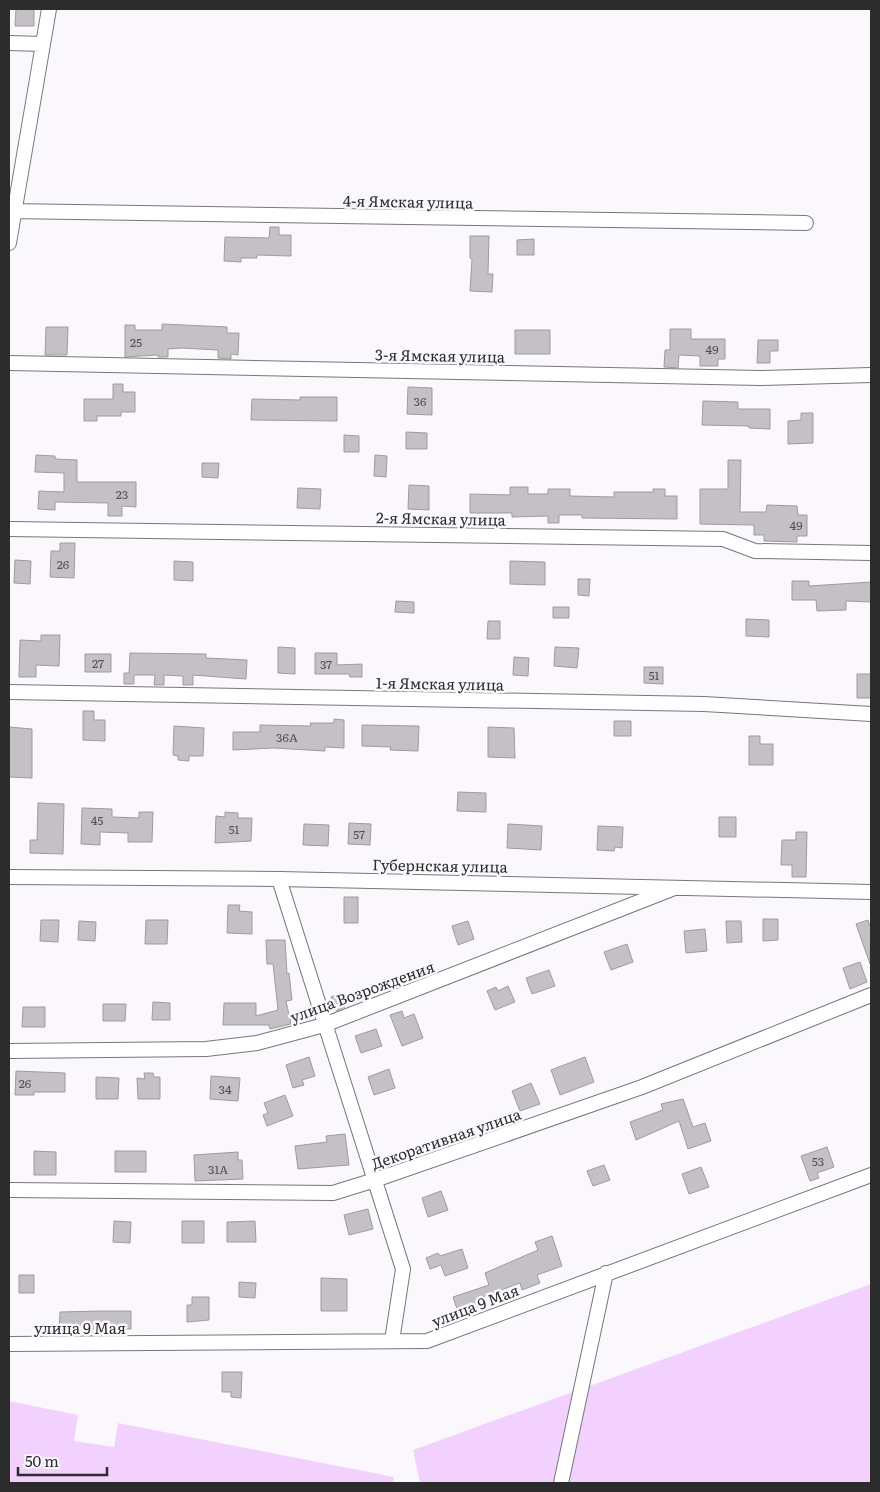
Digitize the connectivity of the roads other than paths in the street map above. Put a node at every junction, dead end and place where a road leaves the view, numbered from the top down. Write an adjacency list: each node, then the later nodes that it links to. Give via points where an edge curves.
1 (49, 9): 3 (street)
2 (9, 43): 3 (street)
3 (43, 44): 4 (street)
4 (11, 211): 5 (street, 4-я Ямская улица); 6 (street)
5 (806, 223)
6 (9, 243)
7 (9, 363): 8 (street, 3-я Ямская улица, via 761,378)
8 (871, 374)
9 (9, 529): 10 (street, 2-я Ямская улица, via 723,539 755,551)
10 (871, 554)
11 (9, 692): 12 (street, 1-я Ямская улица, via 704,704)
12 (871, 714)
13 (9, 877): 14 (street, Губернская улица)
14 (279, 878): 15 (street, Губернская улица); 18 (street)
15 (680, 886): 16 (street, Губернская улица); 18 (street, улица Возрождения)
16 (871, 892)
17 (871, 995): 21 (street, Декоративная улица, via 642,1087)
18 (324, 1025): 19 (street, улица Возрождения, via 257,1043 206,1049); 21 (street)
19 (9, 1051)
20 (871, 1175): 23 (street, улица 9 Мая)
21 (374, 1180): 22 (street, Декоративная улица, via 333,1193); 24 (street, via 403,1269)
22 (9, 1190)
23 (606, 1273): 24 (street, улица 9 Мая, via 427,1341); 26 (street)
24 (392, 1341): 25 (street, улица 9 Мая)
25 (9, 1344)
26 (561, 1483)

